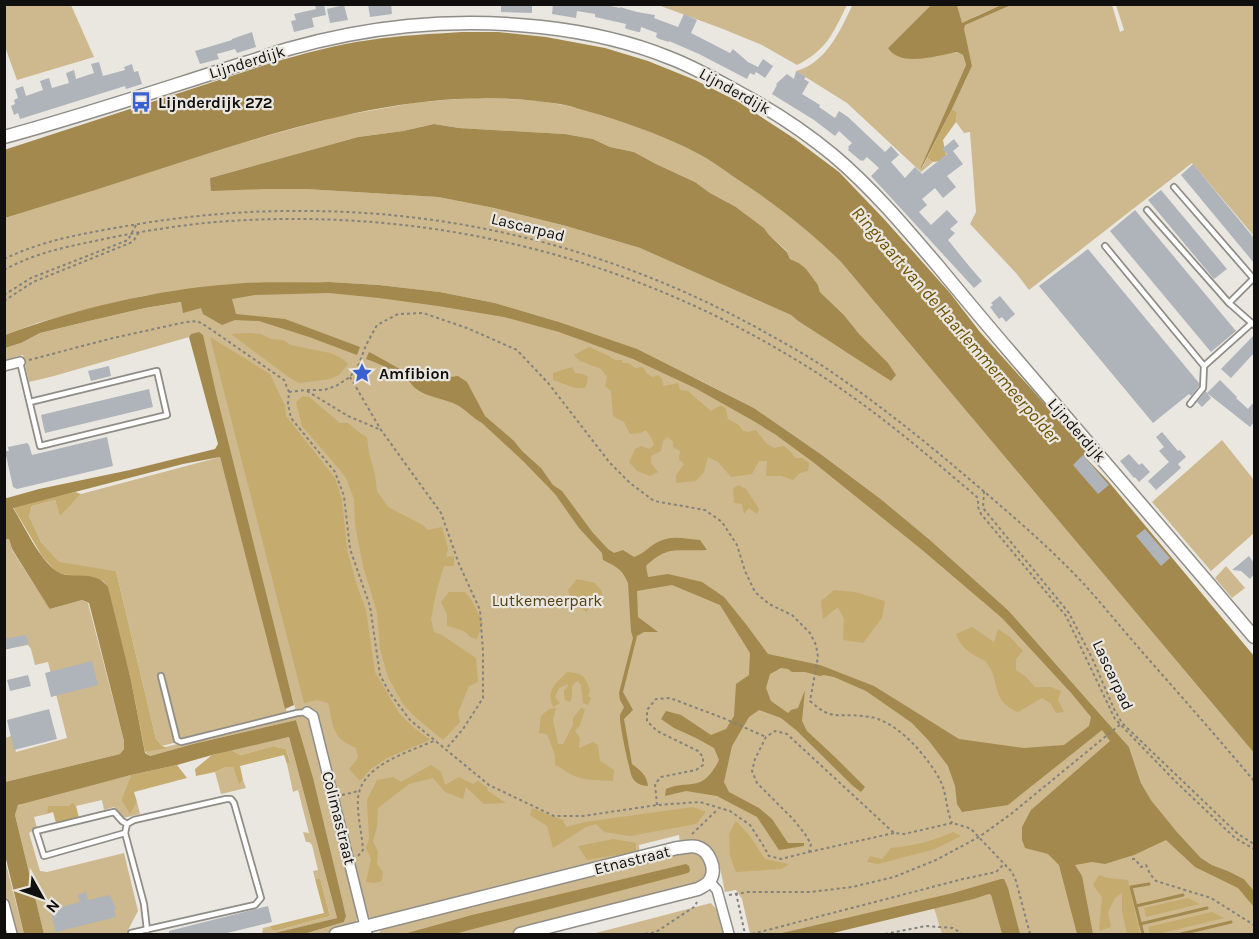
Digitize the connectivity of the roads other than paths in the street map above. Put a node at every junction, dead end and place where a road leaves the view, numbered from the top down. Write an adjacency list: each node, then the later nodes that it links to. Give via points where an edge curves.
1 (4, 137): 13 (street, Lijnderdijk, via 288,49 408,26 500,24 567,31 671,58 758,103 802,131 857,177 908,231)
2 (1174, 187): 5 (lane)
3 (1147, 210): 6 (lane)
4 (1105, 246): 10 (lane)
5 (1254, 277): 6 (lane)
6 (1229, 303): 7 (lane)
7 (1253, 324): 10 (lane)
8 (20, 362): 9 (street); 11 (lane)
9 (4, 366)
10 (1204, 366): 12 (lane, via 1203,388)
11 (30, 402): 11 (lane, via 40,446 167,415 157,371)
12 (1190, 404)
13 (1254, 637)
14 (161, 676): 15 (lane, via 177,740 181,742)
15 (307, 712): 21 (street, Colimastraat, via 313,716)
16 (127, 824): 17 (lane); 17 (lane, via 114,812 36,831 44,856); 20 (lane, via 231,799 261,898 255,905)
17 (125, 833): 20 (lane)
18 (709, 881): 21 (street, Etnastraat, via 712,864 707,853 694,846 677,848); 25 (street, via 690,892); 26 (street, via 717,890)
19 (4, 904): 22 (street)
20 (147, 930): 23 (lane)
21 (367, 931): 24 (street, Etnastraat)
22 (12, 934)
23 (131, 934)
24 (336, 934)
25 (520, 934)
26 (729, 934)

